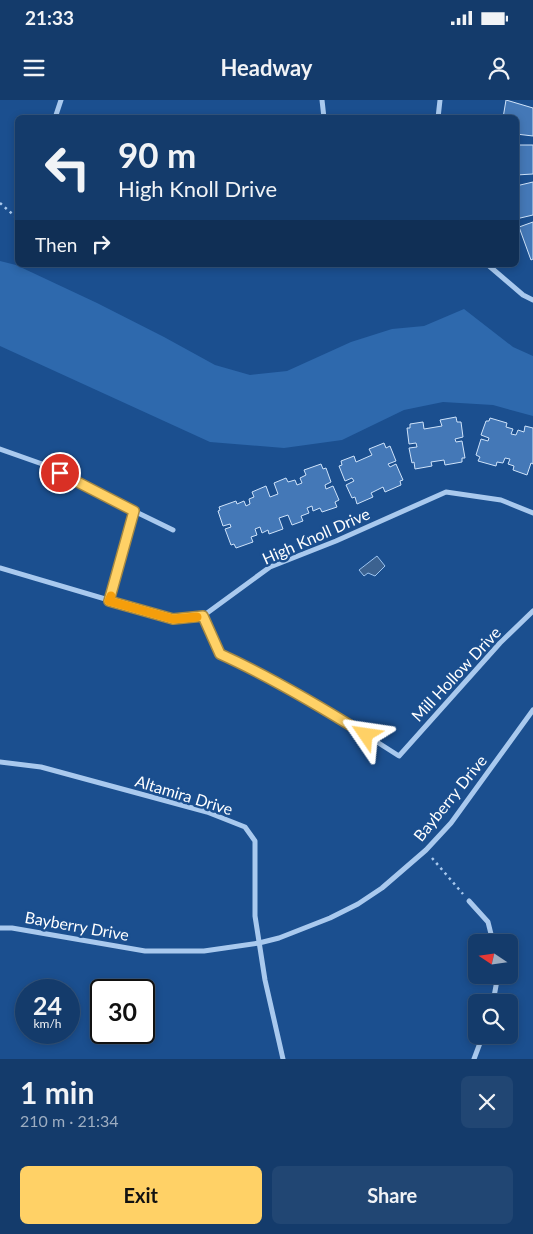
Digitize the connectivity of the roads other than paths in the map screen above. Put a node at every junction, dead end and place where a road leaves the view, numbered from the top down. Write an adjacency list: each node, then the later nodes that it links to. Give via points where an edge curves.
1 (61, 100): 4 (street)
2 (322, 100): 5 (street)
3 (440, 100): 6 (street)
4 (56, 115)
5 (324, 115)
6 (438, 115)
7 (490, 267): 8 (street)
8 (533, 300)
9 (0, 449): 10 (street, via 45,465)
10 (134, 511): 12 (street); 14 (street)
11 (533, 513): 16 (street, High Knoll Drive, via 501,500 446,492 270,567)
12 (173, 530)
13 (0, 568): 14 (street)
14 (109, 601): 16 (street, via 173,619)
15 (533, 611): 16 (street, Mill Hollow Drive, via 500,643 399,756 316,703 220,654)
16 (203, 616)
17 (533, 710): 22 (street, Bayberry Drive, via 451,823 426,850 382,888 358,904 304,928)
18 (0, 762): 22 (street, Altamira Drive, via 41,767 207,812 244,827 255,841 255,916)
19 (469, 900): 21 (street, via 488,922)
20 (0, 928): 22 (street, Bayberry Drive, via 145,951 204,951)
21 (491, 934)
22 (259, 943): 24 (street, Altamira Drive)
23 (480, 1044): 25 (street)
24 (283, 1059)
25 (474, 1059)

